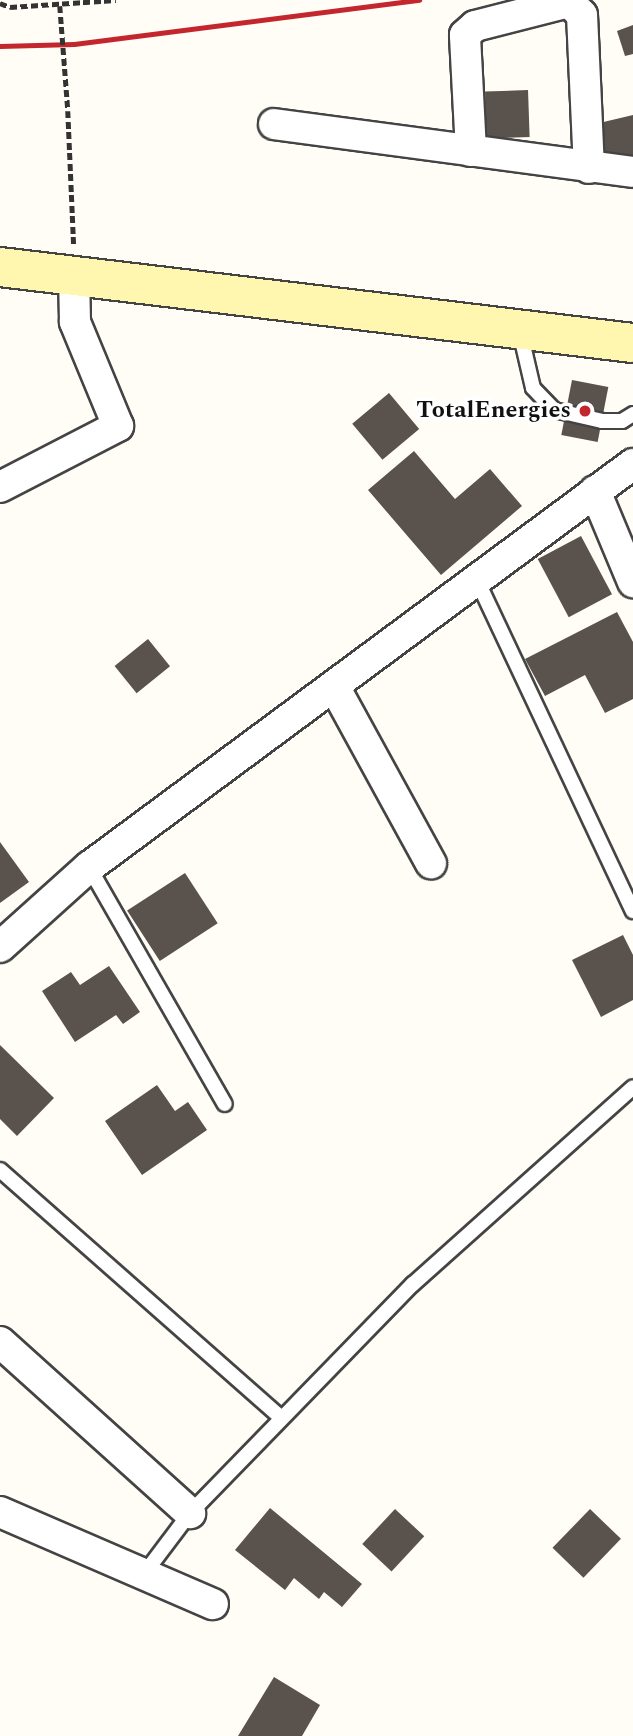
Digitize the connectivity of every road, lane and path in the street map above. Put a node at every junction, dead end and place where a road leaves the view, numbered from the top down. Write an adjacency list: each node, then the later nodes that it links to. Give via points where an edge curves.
1 (116, 1): 3 (path)
2 (0, 3): 3 (path, via 9,7)
3 (60, 6): 9 (path, bridge, via 73,151)
4 (274, 124): 5 (street)
5 (471, 151): 6 (street); 6 (street, via 465,35 475,26 569,2 582,15)
6 (589, 168): 7 (street)
7 (633, 172)
8 (0, 267): 9 (main road)
9 (74, 275): 10 (main road); 14 (street, via 75,322 118,426)
10 (520, 331): 11 (main road); 12 (lane, via 533,388 554,410 601,421 622,421)
11 (633, 343)
12 (633, 414)
13 (633, 464): 15 (street)
14 (0, 487)
15 (595, 491): 16 (street); 17 (street)
16 (477, 580): 18 (street); 21 (lane)
17 (633, 582)
18 (335, 688): 19 (street); 20 (street)
19 (431, 863)
20 (89, 867): 22 (street); 24 (lane)
21 (633, 911)
22 (0, 947)
23 (633, 1087): 27 (lane, via 413,1284)
24 (225, 1104)
25 (0, 1171): 27 (lane)
26 (0, 1342): 29 (street)
27 (281, 1418): 29 (lane)
28 (0, 1513): 30 (street)
29 (190, 1513): 30 (lane)
30 (144, 1574): 31 (street)
31 (213, 1604)

